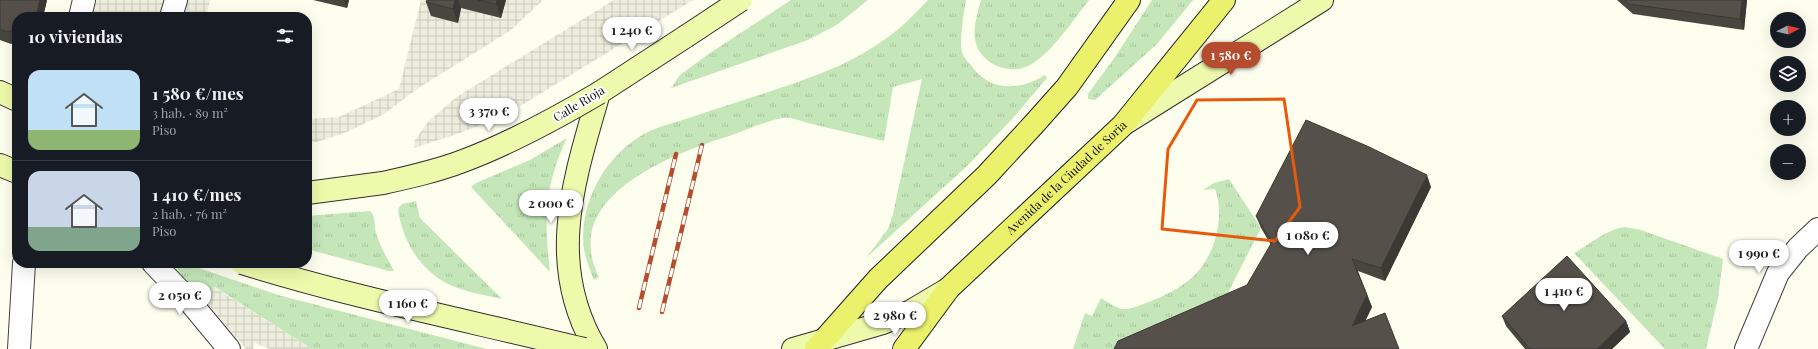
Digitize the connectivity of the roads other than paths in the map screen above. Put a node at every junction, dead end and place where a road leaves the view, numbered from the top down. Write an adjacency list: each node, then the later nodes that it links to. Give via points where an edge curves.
1 (84, 0): 7 (street)
2 (176, 0): 8 (street)
3 (742, 0): 10 (main road, Calle Rioja, bridge)
4 (1129, 0): 21 (main road, via 1071,81 1035,123 988,175 878,279)
5 (1224, 0): 12 (main road, Avenida de la Ciudad de Soria)
6 (1322, 0): 12 (main road)
7 (81, 12)
8 (172, 12)
9 (0, 92): 11 (main road)
10 (599, 93): 15 (main road, Calle Rioja, bridge, via 532,131 462,162 383,183); 25 (main road, via 576,170 568,224 568,255 575,300 582,322)
11 (12, 98)
12 (1123, 125): 20 (main road, Avenida de la Ciudad de Soria)
13 (0, 165): 14 (main road)
14 (12, 170)
15 (312, 192)
16 (1818, 229): 28 (street, via 1798,248 1778,273)
17 (24, 268): 22 (street)
18 (158, 268): 23 (street)
19 (261, 268): 24 (main road, bridge)
20 (949, 288): 21 (main road, via 911,311 884,323); 27 (main road, Avenida de la Ciudad de Soria)
21 (819, 345): 26 (main road)
22 (19, 349)
23 (230, 349)
24 (584, 349)
25 (596, 349)
26 (793, 349)
27 (904, 349)
28 (1746, 349)

